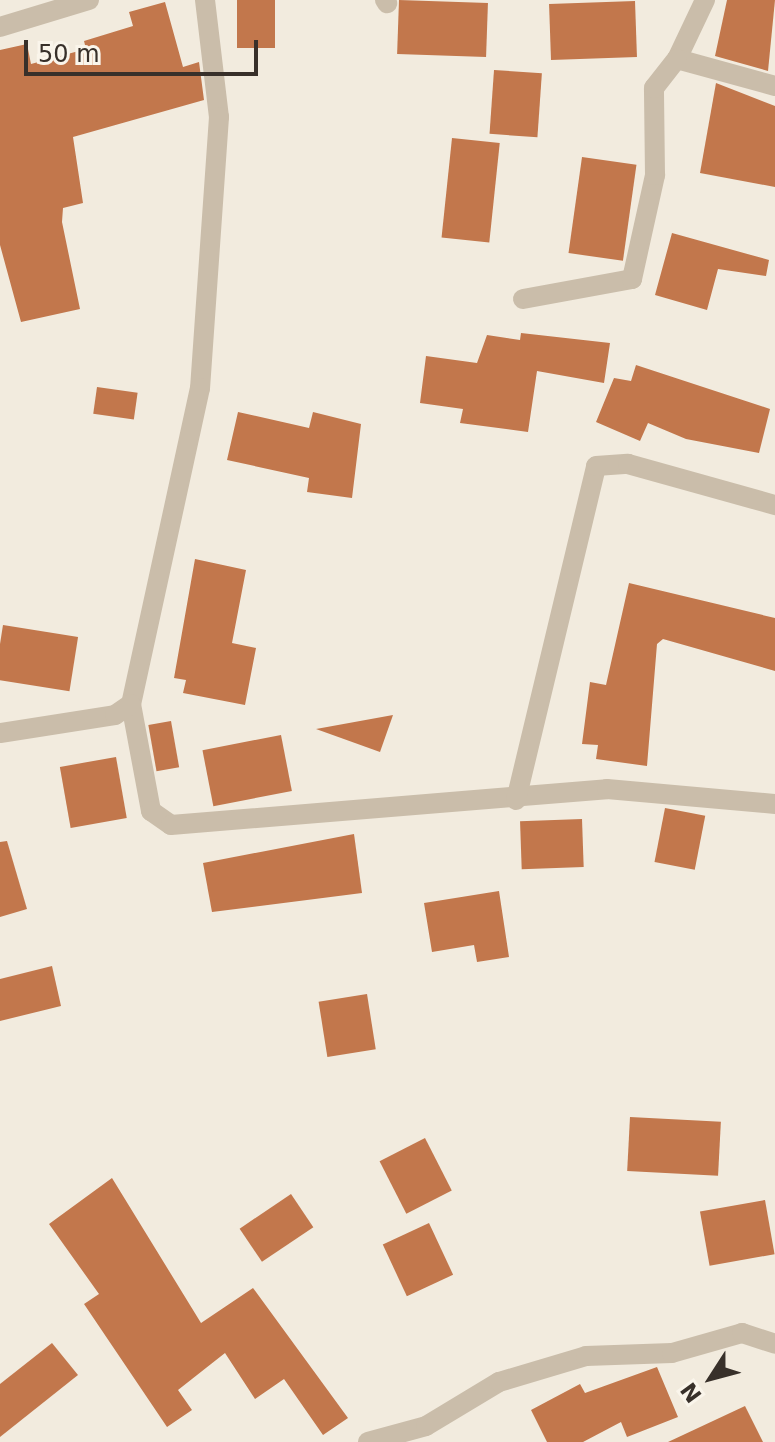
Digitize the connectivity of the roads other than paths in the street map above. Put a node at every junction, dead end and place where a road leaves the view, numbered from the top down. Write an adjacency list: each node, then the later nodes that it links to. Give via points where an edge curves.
1 (89, 0): 4 (street)
2 (205, 0): 9 (street, via 219,117 200,388)
3 (705, 0): 5 (street)
4 (0, 27)
5 (677, 59): 6 (street); 7 (street, via 654,88 655,175 632,279)
6 (775, 86)
7 (523, 299)
8 (775, 505): 11 (street, via 628,464 596,466)
9 (131, 704): 10 (street, via 115,715); 11 (street, via 151,811 171,825)
10 (0, 733)
11 (516, 800): 12 (street, via 607,789)
12 (775, 804)
13 (775, 1344): 14 (street, via 742,1333 672,1353 586,1356 499,1382 426,1426)
14 (368, 1442)

